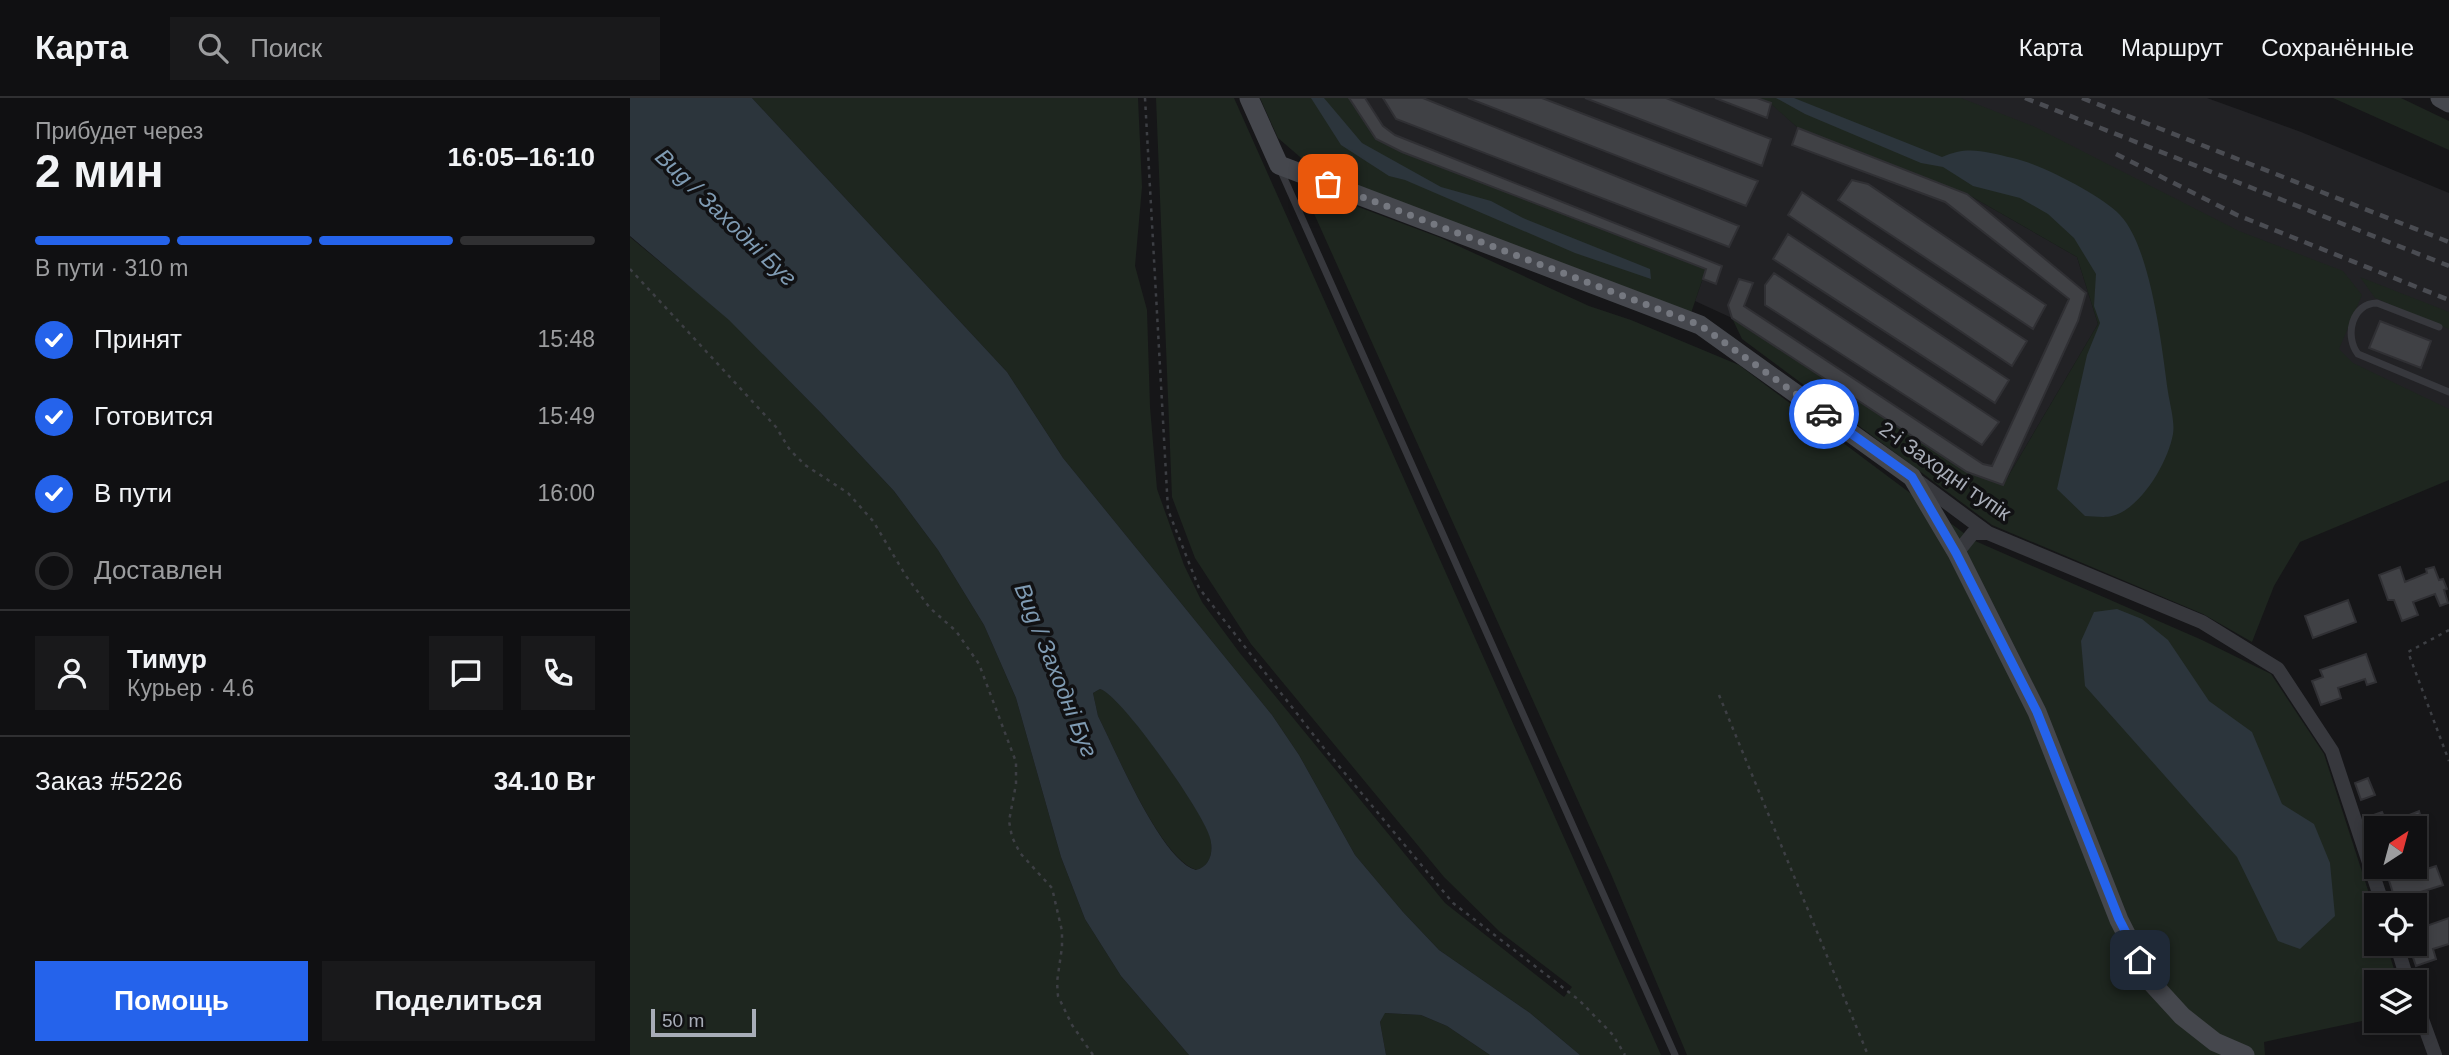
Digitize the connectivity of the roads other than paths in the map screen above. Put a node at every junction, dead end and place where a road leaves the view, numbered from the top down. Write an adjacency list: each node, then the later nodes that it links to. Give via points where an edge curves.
1 (1249, 98): 4 (main road)
2 (2440, 98): 3 (main road)
3 (2449, 103)
4 (1279, 165): 7 (main road, 2-і Заходні тупік, via 1700,325); 12 (lane)
5 (2439, 327): 6 (lane, via 2368,303 2360,309 2349,335 2358,354)
6 (2449, 391)
7 (1912, 477): 8 (street, 2-і Заходні тупік); 9 (main road)
8 (1988, 533): 9 (street, via 1973,533); 10 (street, 2-і Заходні тупік, via 2202,622 2278,668 2332,751)
9 (1956, 553): 13 (main road, via 2037,712 2119,919 2150,981 2182,1016 2215,1042)
10 (2379, 893)
11 (2427, 1033): 14 (street)
12 (1675, 1055)
13 (2245, 1055)
14 (2435, 1055)

